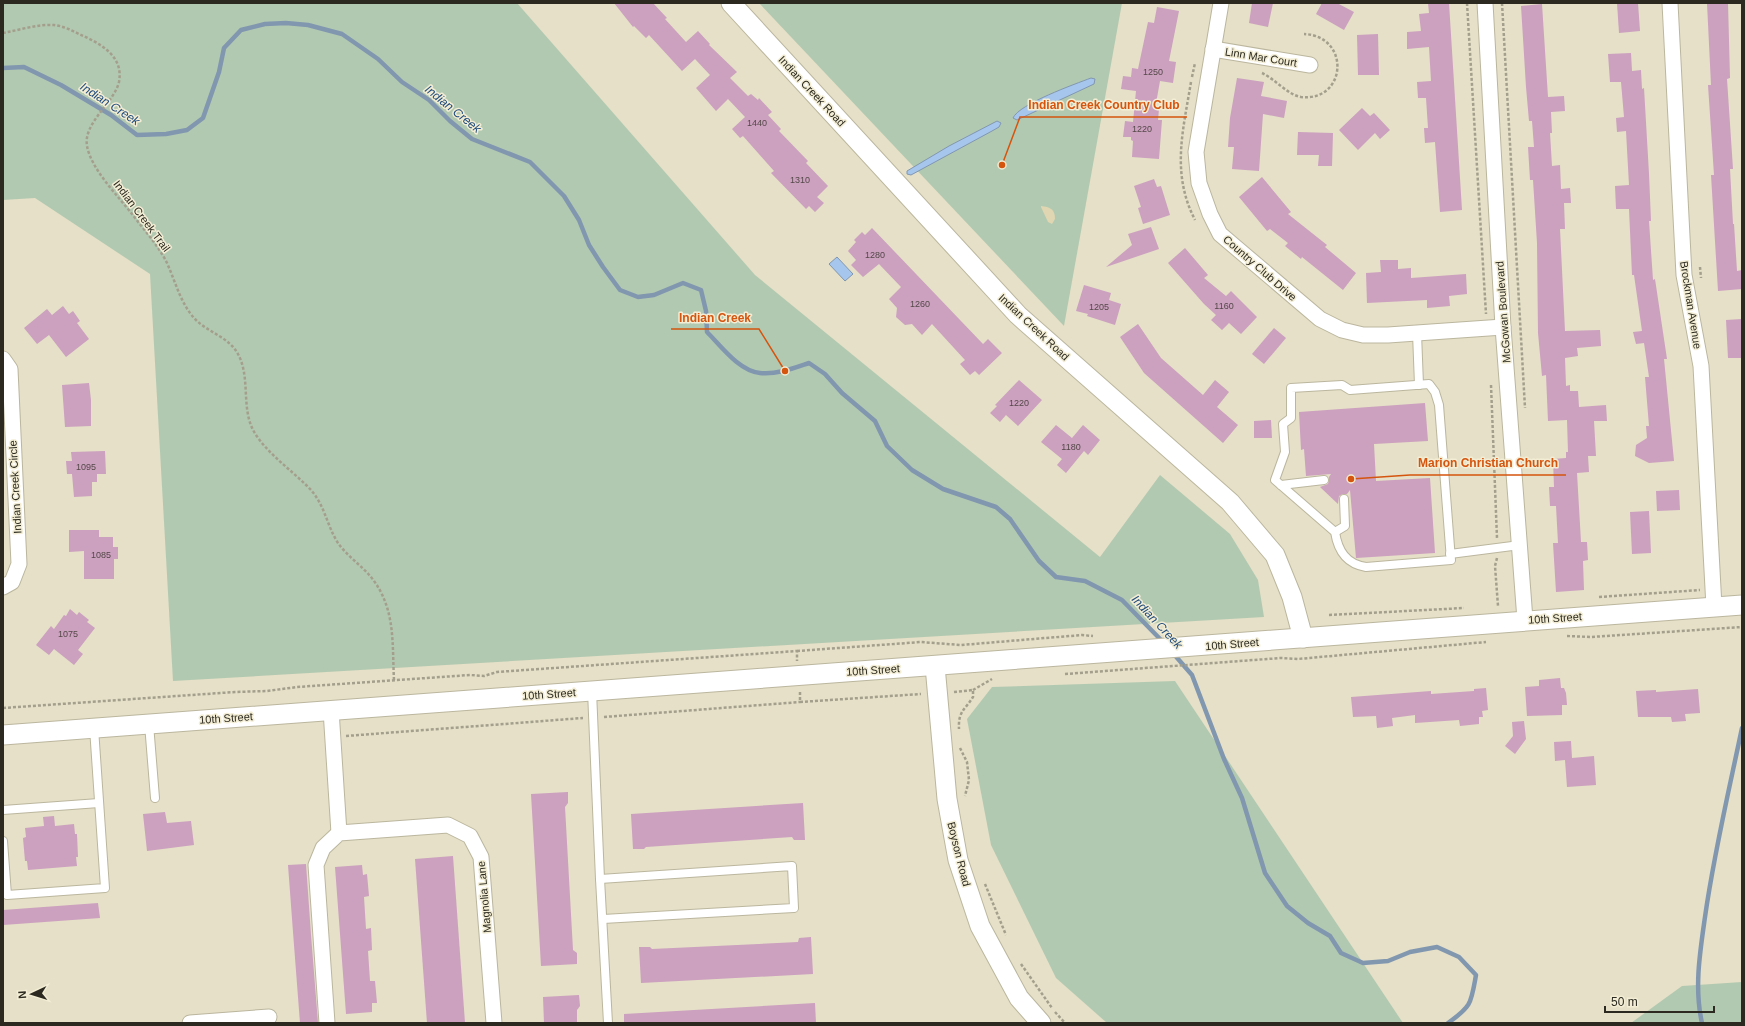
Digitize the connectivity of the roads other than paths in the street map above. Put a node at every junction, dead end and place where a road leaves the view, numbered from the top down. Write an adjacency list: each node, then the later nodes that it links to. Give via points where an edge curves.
1 (731, 3): 21 (street, Indian Creek Road, via 1018,315 1230,502 1275,555 1292,597)
2 (1221, 3): 5 (street, Country Club Drive)
3 (1485, 3): 7 (street, McGowan Boulevard)
4 (1670, 3): 19 (street, Brockman Avenue, via 1684,275 1701,366)
5 (1213, 49): 6 (street, Linn Mar Court); 8 (street, Country Club Drive, via 1196,152 1199,183 1220,234 1320,319 1342,330 1363,335)
6 (1310, 65)
7 (1503, 327): 8 (street, Country Club Drive); 15 (street, McGowan Boulevard)
8 (1417, 333): 10 (lane)
9 (3, 359): 17 (street, Indian Creek Circle, via 10,369 19,564 12,582)
10 (1419, 385): 12 (lane, via 1350,390 1342,385 1290,388 1291,418 1283,424 1285,452 1275,480); 16 (lane, via 1429,384 1439,405)
11 (1324, 480): 12 (lane)
12 (1281, 485): 14 (lane)
13 (1344, 499): 14 (lane, via 1345,526)
14 (1335, 532): 16 (lane, via 1341,553 1357,566 1451,560)
15 (1520, 545): 16 (lane); 20 (street, McGowan Boulevard)
16 (1450, 554)
17 (3, 587)
18 (1742, 605): 19 (street, 10th Street)
19 (1714, 607): 20 (street, 10th Street)
20 (1526, 620): 21 (street, 10th Street)
21 (1303, 638): 22 (street, 10th Street)
22 (935, 666): 23 (street, 10th Street); 40 (street, Boyson Road, via 947,799 958,860 980,926 1019,998)
23 (592, 691): 24 (street, 10th Street); 33 (lane)
24 (331, 710): 25 (street, 10th Street); 31 (street)
25 (149, 724): 26 (street, 10th Street); 28 (lane)
26 (94, 728): 27 (street, 10th Street); 29 (lane)
27 (3, 735)
28 (155, 798)
29 (98, 803): 30 (lane); 32 (lane, via 105,888 7,896)
30 (3, 810)
31 (339, 833): 37 (street, via 323,848 316,865); 38 (street, Magnolia Lane, via 448,825 470,836 481,857)
32 (3, 841)
33 (600, 879): 34 (lane); 34 (lane, via 792,866 794,908)
34 (603, 919): 39 (lane)
35 (269, 1017): 36 (street)
36 (190, 1023)
37 (327, 1023)
38 (494, 1023)
39 (608, 1023)
40 (1041, 1023)

